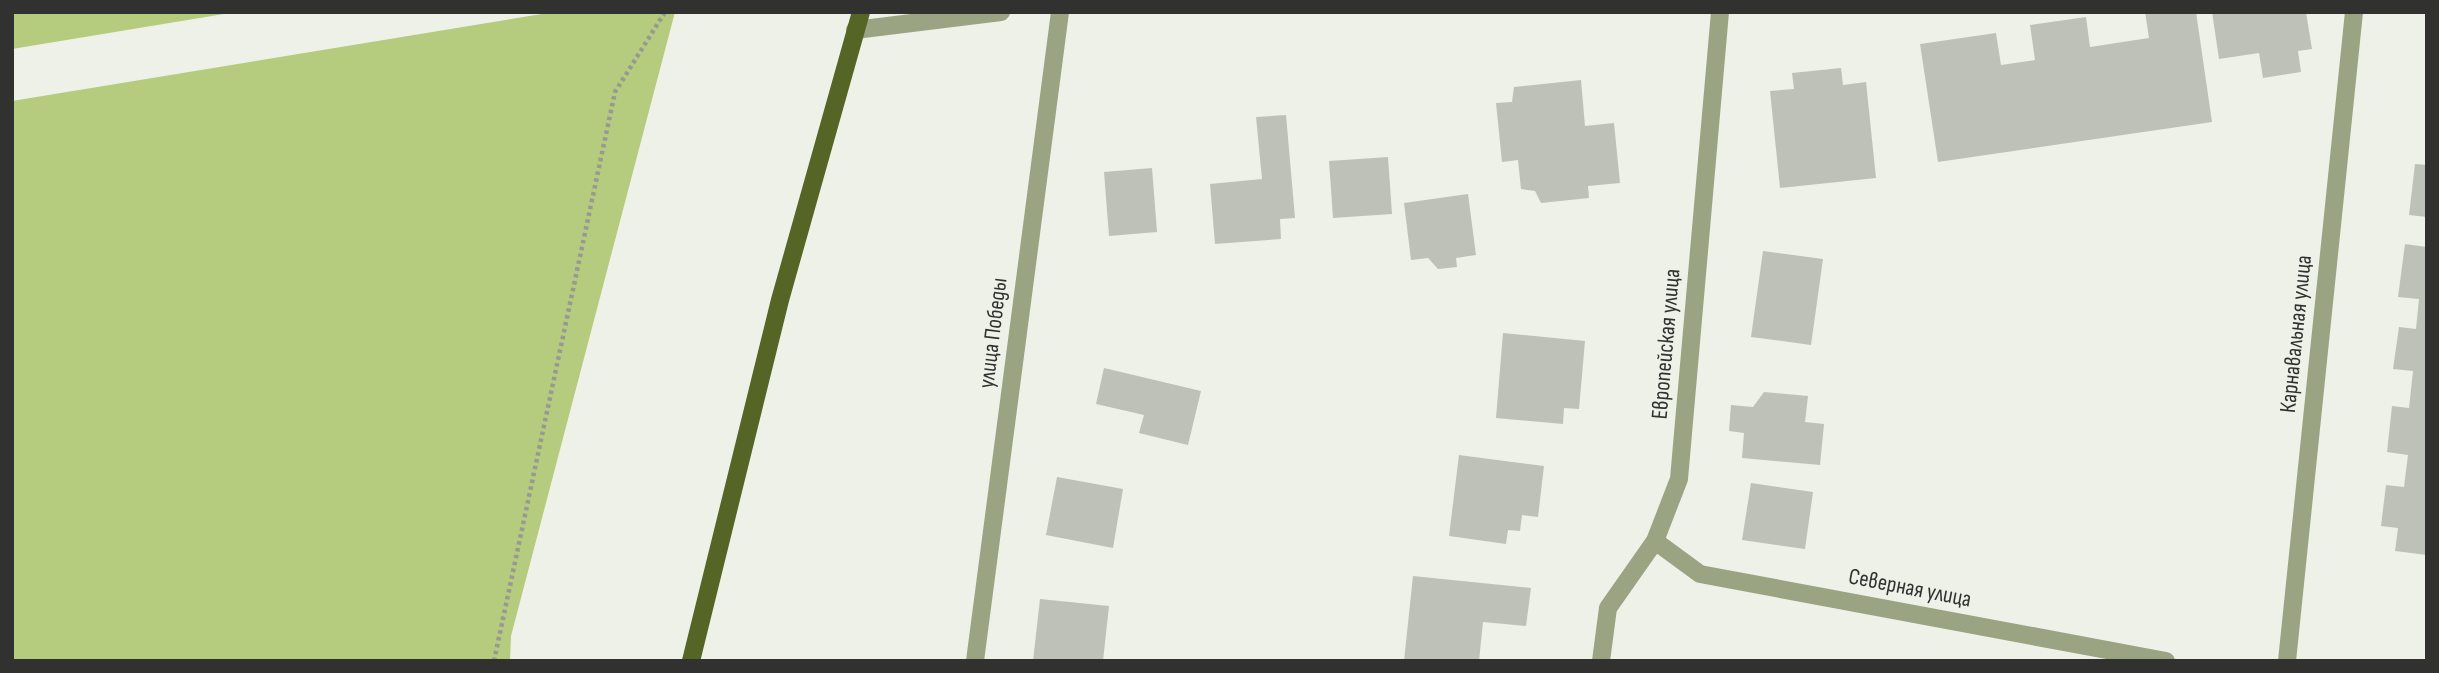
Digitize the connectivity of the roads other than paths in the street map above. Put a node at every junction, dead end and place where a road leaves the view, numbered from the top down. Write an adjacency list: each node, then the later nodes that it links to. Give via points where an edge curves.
1 (861, 12): 6 (main road)
2 (1001, 12): 6 (street)
3 (1060, 12): 9 (street, улица Победы)
4 (1720, 12): 7 (street, Европейская улица, via 1679,480)
5 (2354, 12): 12 (street, Карнавальная улица)
6 (855, 30): 8 (main road, via 780,300)
7 (1655, 541): 10 (street, Европейская улица, via 1608,608); 11 (street, Северная улица, via 1700,574)
8 (691, 661)
9 (975, 661)
10 (1601, 661)
11 (2166, 661)
12 (2287, 661)

